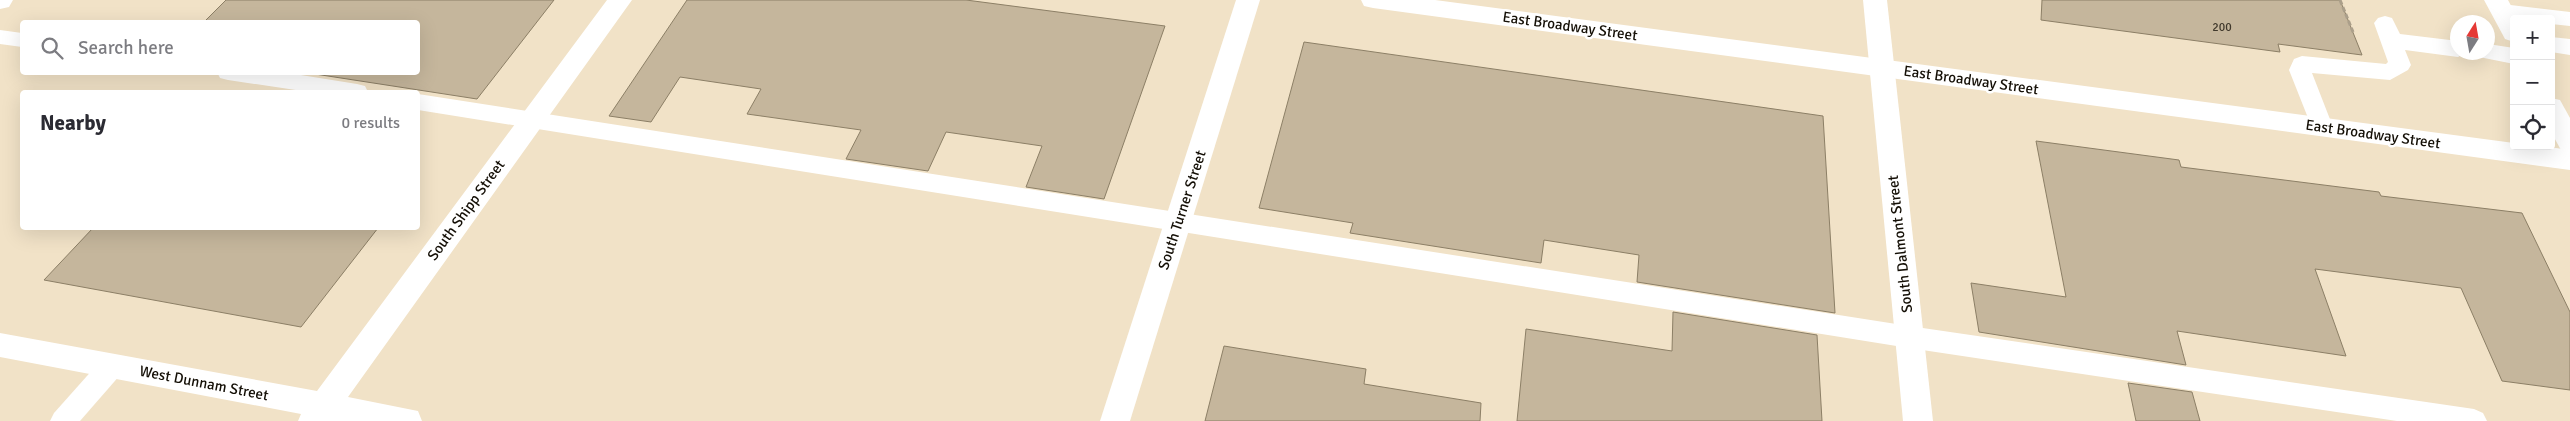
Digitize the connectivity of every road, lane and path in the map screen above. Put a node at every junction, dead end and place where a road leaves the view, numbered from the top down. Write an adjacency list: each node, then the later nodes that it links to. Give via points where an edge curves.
1 (620, 0): 20 (main road, South Shipp Street)
2 (1248, 0): 24 (main road, South Turner Street)
3 (1373, 0): 15 (main road, East Broadway Street)
4 (1875, 0): 15 (main road, South Dalmont Street)
5 (2499, 5): 6 (lane); 7 (main road)
6 (2570, 19)
7 (2510, 26)
8 (0, 37): 9 (lane)
9 (20, 40)
10 (2555, 44): 11 (lane)
11 (2570, 46)
12 (2450, 47): 21 (lane, via 2389,32 2400,65 2390,72 2302,64 2300,70)
13 (2495, 53): 14 (lane)
14 (2510, 55)
15 (1882, 68): 21 (main road, East Broadway Street); 25 (main road, South Dalmont Street)
16 (247, 75): 17 (lane)
17 (343, 90)
18 (420, 102): 20 (lane)
19 (2555, 115): 22 (main road)
20 (532, 120): 24 (lane); 28 (main road, South Shipp Street)
21 (2322, 127): 23 (main road, East Broadway Street)
22 (2570, 143)
23 (2570, 160)
24 (1178, 222): 25 (lane); 31 (main road, South Turner Street)
25 (1909, 337): 32 (main road, South Dalmont Street); 33 (lane)
26 (0, 345): 27 (main road, West Dunnam Street)
27 (112, 366): 28 (main road, West Dunnam Street); 29 (lane)
28 (318, 413): 30 (main road, West Dunnam Street)
29 (63, 421)
30 (407, 421)
31 (1115, 421)
32 (1918, 421)
33 (2474, 421)

